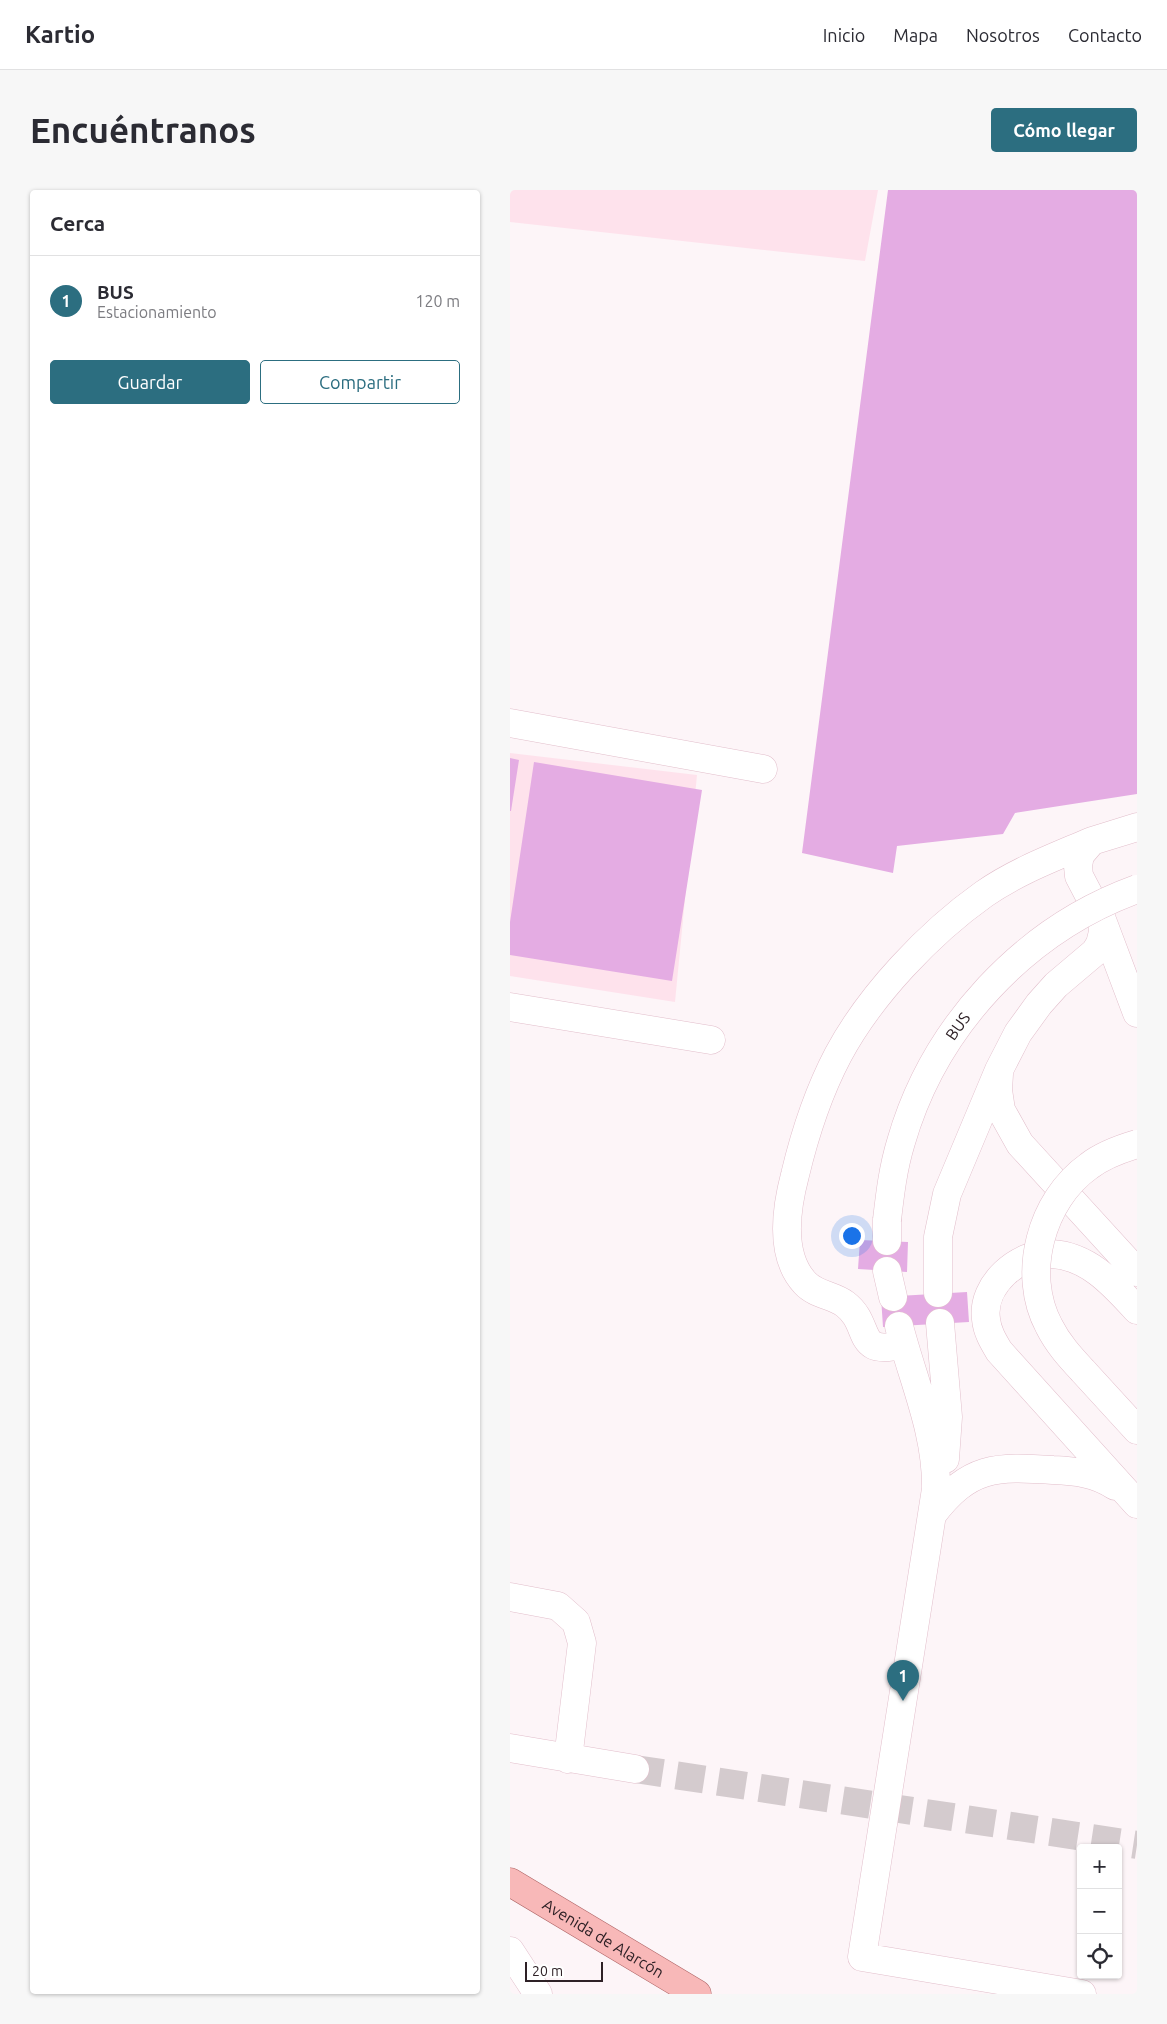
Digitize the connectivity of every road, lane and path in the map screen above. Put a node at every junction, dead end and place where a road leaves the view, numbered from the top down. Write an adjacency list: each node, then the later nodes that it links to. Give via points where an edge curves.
1 (510, 723): 2 (lane)
2 (763, 769)
3 (1137, 827): 4 (lane)
4 (1092, 841): 6 (lane, via 1080,856 1079,876); 19 (lane, via 1024,870 984,894 905,964 865,1012 838,1054 815,1104 801,1150 786,1222 792,1256 805,1283 848,1307 871,1344 884,1349 902,1335 932,1437 936,1463)
5 (1137, 889): 12 (lane, BUS, bridge, via 1079,915 1038,942 1006,971 948,1038 929,1072 901,1142 891,1181)
6 (1102, 920): 8 (lane); 10 (lane, via 1103,932 1095,952 1039,1004 1018,1033)
7 (510, 1007): 9 (lane)
8 (1137, 1013)
9 (712, 1040)
10 (999, 1070): 13 (lane, via 1001,1110 1020,1144); 14 (lane, via 946,1194 938,1237)
11 (1137, 1144): 17 (lane, bridge, via 1114,1151 1088,1166 1067,1186 1051,1210 1040,1238 1036,1267 1038,1296 1048,1324 1063,1350)
12 (887, 1231)
13 (1137, 1272)
14 (938, 1294)
15 (1137, 1310): 18 (lane, via 1111,1281 1088,1265 1052,1254 1031,1257 1003,1275 990,1295 986,1318 990,1336 999,1351)
16 (940, 1324): 19 (lane, via 948,1438)
17 (1137, 1430)
18 (1134, 1500): 19 (lane, via 1108,1481 1083,1472 1008,1467 992,1469)
19 (934, 1502): 28 (lane, via 862,1957)
20 (510, 1596): 22 (lane, via 558,1606 576,1622 582,1643)
21 (510, 1748): 22 (lane)
22 (568, 1759): 23 (lane)
23 (635, 1769)
24 (510, 1882): 27 (main road, Avenida de Alarcón)
25 (510, 1951): 26 (lane)
26 (538, 1994)
27 (697, 1994)
28 (1082, 1994)

